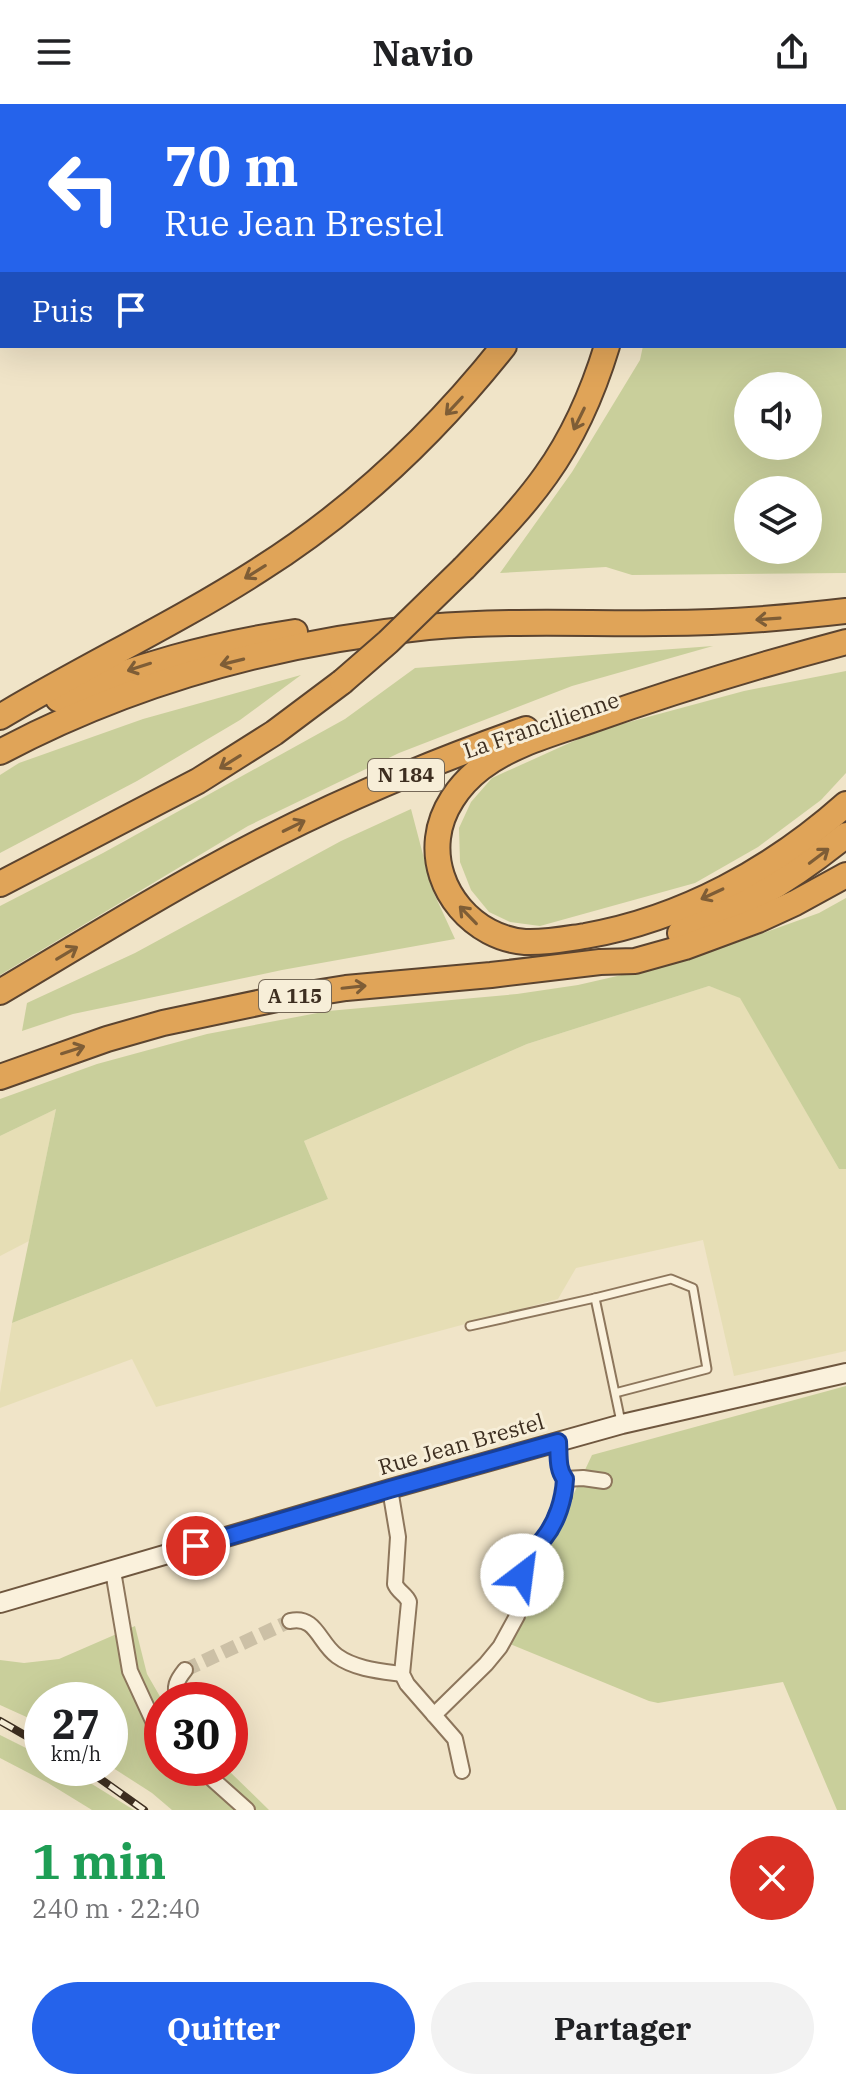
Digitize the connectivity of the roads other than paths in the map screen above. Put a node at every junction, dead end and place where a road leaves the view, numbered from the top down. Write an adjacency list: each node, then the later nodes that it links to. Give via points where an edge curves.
1 (502, 348): 6 (highway, one-way to 6, via 413,448 314,532 232,587)
2 (606, 348): 12 (highway, one-way to 12, bridge, via 579,418 546,475 464,568 388,642 274,733 198,781)
3 (846, 611): 4 (highway, one-way to 4, via 748,620)
4 (576, 623): 7 (highway, one-way to 7, via 398,619 259,637 122,672); 8 (highway, one-way to 8, via 429,627 280,650 137,692)
5 (846, 641): 9 (highway, one-way to 5, via 756,872 701,899 635,924 546,942 498,936 473,923 450,893 438,854 441,826 457,792 501,756 631,707); 14 (highway, La Francilienne / N 184, one-way to 5, via 216,866 429,766 638,692)
6 (0, 717)
7 (0, 725)
8 (0, 752)
9 (846, 804)
10 (846, 835): 13 (highway, A 115, one-way to 10, via 732,910 796,873)
11 (846, 875): 13 (highway, via 721,935 635,961)
12 (0, 884)
13 (600, 962): 15 (highway, A 115, one-way to 13, via 107,1039 219,1010 346,988)
14 (0, 992)
15 (0, 1077)
16 (595, 1298): 17 (lane); 19 (lane); 19 (lane, via 671,1279 693,1288 707,1369)
17 (470, 1326)
18 (846, 1373): 20 (street, Rue Jean Brestel)
19 (615, 1393): 20 (lane)
20 (622, 1424): 21 (street, Rue Jean Brestel)
21 (558, 1442): 22 (street); 24 (street, Rue Jean Brestel)
22 (565, 1479): 23 (street); 32 (street, via 553,1524 524,1561 517,1616 500,1647)
23 (604, 1481)
24 (390, 1489): 25 (street, Rue Jean Brestel); 29 (street, via 398,1537 395,1584 409,1602)
25 (113, 1571): 26 (street, Rue Jean Brestel); 31 (street, via 130,1671)
26 (0, 1603)
27 (290, 1621): 29 (street, via 308,1621 337,1656 369,1670)
28 (185, 1670): 30 (street)
29 (402, 1674): 32 (street)
30 (176, 1682)
31 (144, 1704)
32 (434, 1715): 33 (street, via 455,1739)
33 (462, 1771)
34 (220, 1786): 35 (street)
35 (247, 1810)

